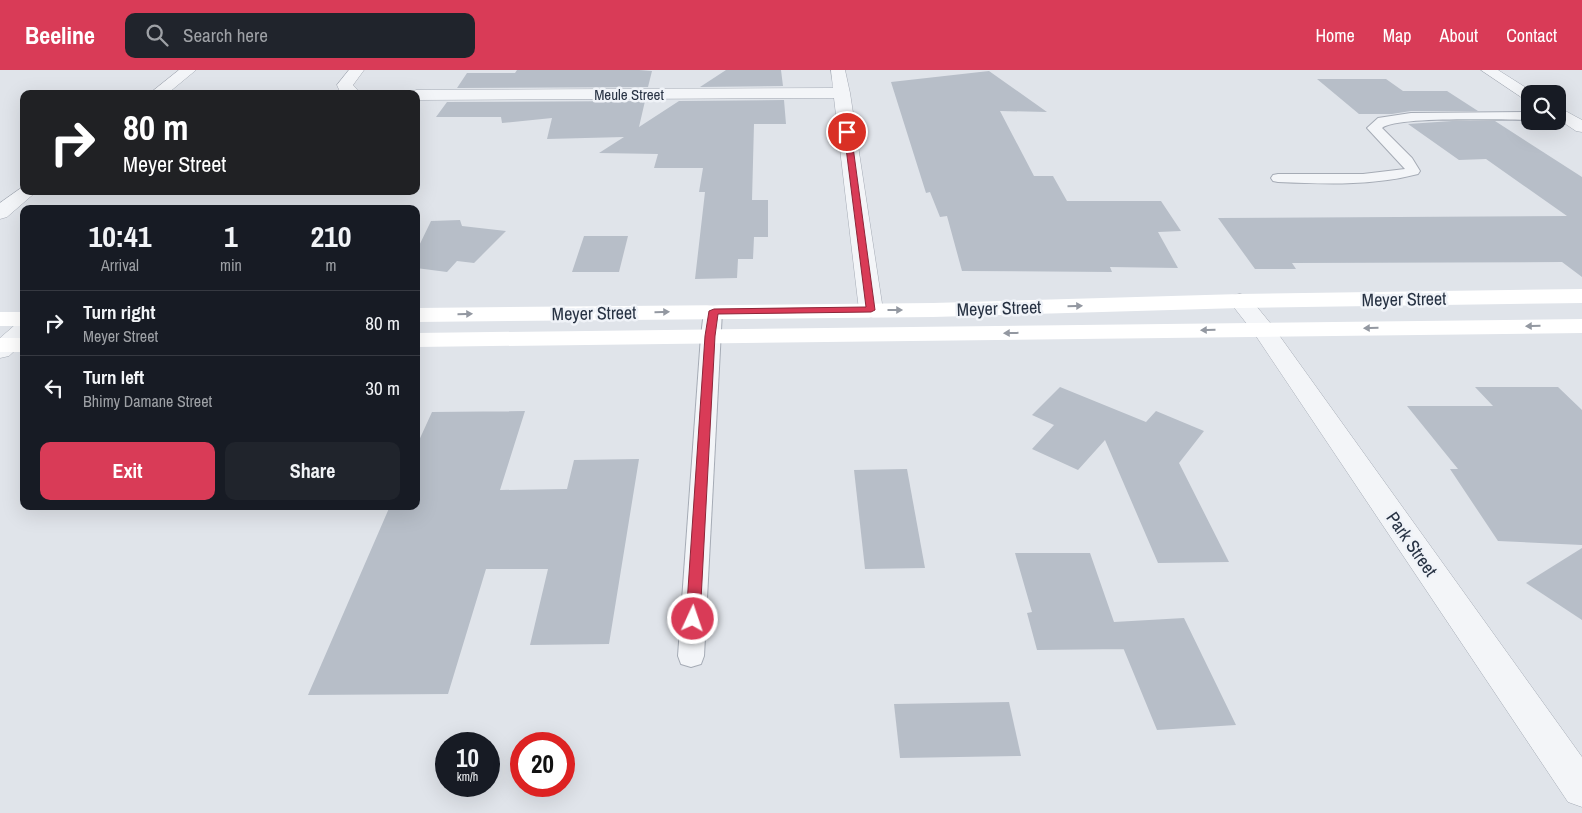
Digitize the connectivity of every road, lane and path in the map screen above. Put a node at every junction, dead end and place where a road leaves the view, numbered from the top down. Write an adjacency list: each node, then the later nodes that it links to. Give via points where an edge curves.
1 (189, 70): 6 (street)
2 (357, 70): 7 (street, via 345,85)
3 (838, 70): 9 (street)
4 (1488, 70): 8 (street)
5 (688, 78): 10 (street)
6 (162, 90)
7 (346, 90)
8 (1521, 90)
9 (842, 92): 10 (street, Meule Street); 20 (street)
10 (686, 94): 11 (street, Meule Street)
11 (420, 95)
12 (1521, 116): 15 (lane, via 1411,117 1383,121 1374,128 1413,171 1366,179)
13 (1566, 119): 14 (street)
14 (1582, 127)
15 (1278, 178)
16 (23, 195): 17 (street)
17 (0, 213)
18 (1582, 296): 19 (main road, Meyer Street)
19 (1240, 301): 20 (main road, Meyer Street, one-way to 19); 26 (street, Park Street)
20 (871, 310): 21 (main road, Meyer Street)
21 (714, 311): 22 (main road, Meyer Street, one-way to 21); 28 (lane)
22 (420, 315)
23 (0, 319): 24 (main road)
24 (20, 319)
25 (1582, 326): 26 (main road, one-way to 26)
26 (1263, 329): 28 (main road, one-way to 28); 32 (street, Park Street)
27 (20, 334): 30 (street)
28 (710, 336): 29 (main road); 31 (lane)
29 (420, 340)
30 (8, 347)
31 (691, 656)
32 (1582, 789)

